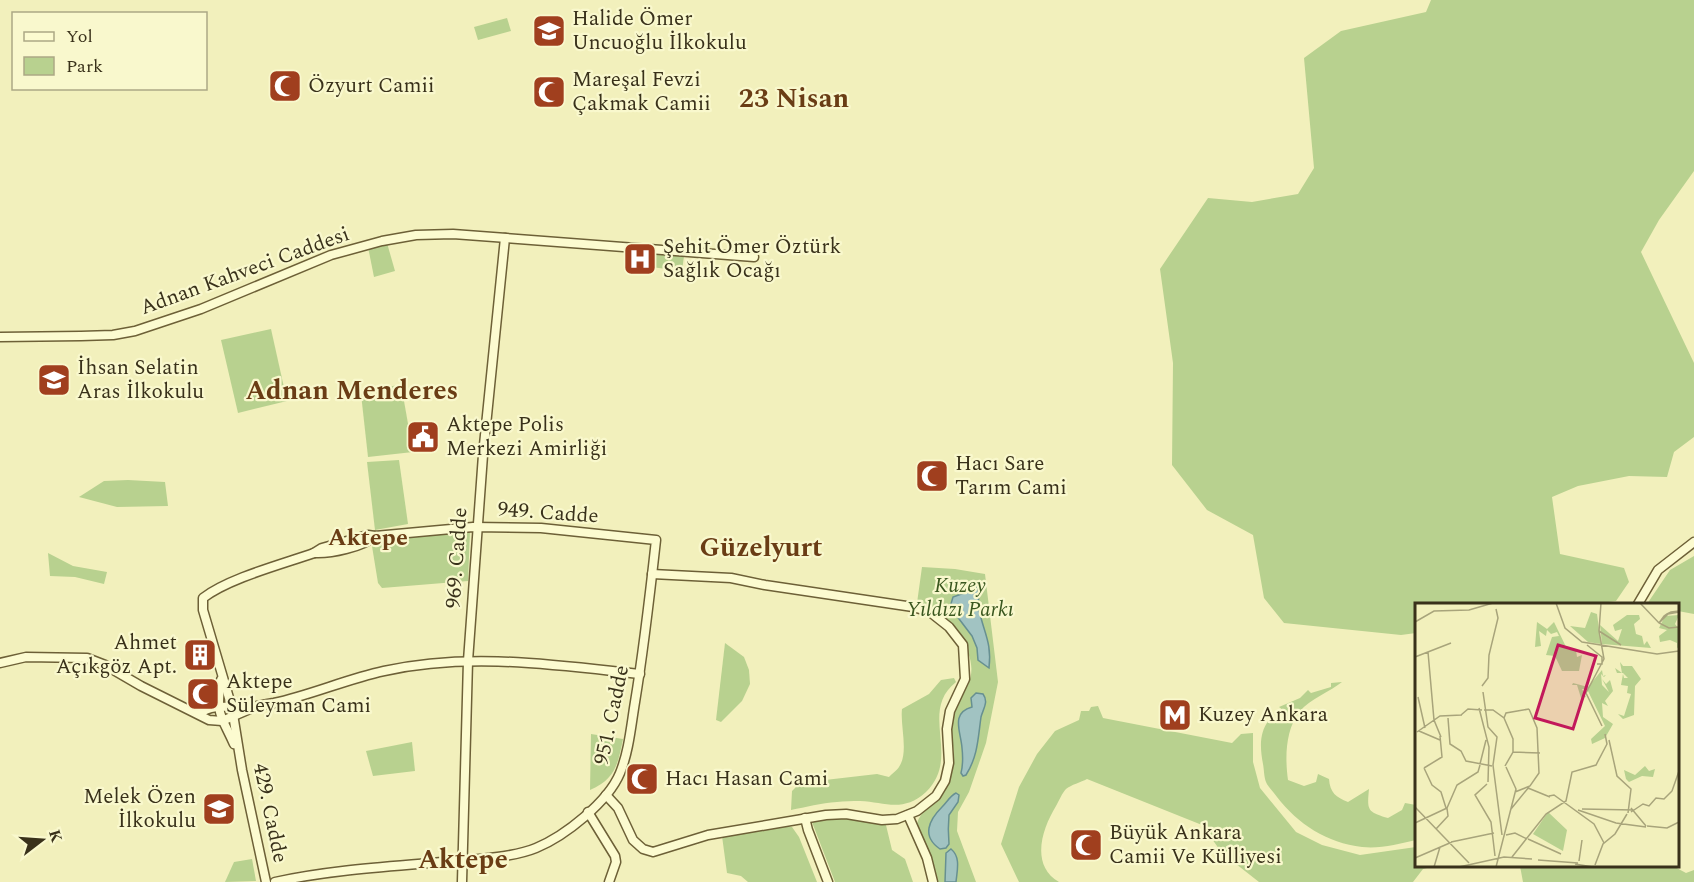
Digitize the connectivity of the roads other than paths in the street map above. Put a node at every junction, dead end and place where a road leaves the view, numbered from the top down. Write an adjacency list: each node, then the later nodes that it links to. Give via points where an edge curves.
1 (505, 238): 2 (street, Adnan Kahveci Caddesi); 3 (street, Adnan Kahveci Caddesi, via 453,234 382,241 322,258 201,309 135,331 113,335); 4 (street, 969. Cadde)
2 (754, 257)
3 (0, 337)
4 (477, 527): 5 (street, 949. Cadde, via 541,528); 9 (street, 969. Cadde); 12 (street, 949. Cadde, via 375,536 369,542 314,554 210,592 202,603)
5 (656, 540): 7 (street, 951. Cadde)
6 (1694, 542): 8 (street, via 1658,570)
7 (652, 574): 11 (street, 951. Cadde); 20 (street, via 731,578 895,603 930,612 949,627 963,645 966,675 948,723 948,769 933,799)
8 (1639, 603)
9 (468, 661): 11 (street, via 525,662); 14 (street, via 386,670); 22 (street, 969. Cadde)
10 (0, 663): 15 (street, via 26,657 87,658)
11 (640, 674): 18 (street, 951. Cadde, via 629,740 619,774)
12 (222, 676): 13 (street); 14 (street)
13 (218, 706): 14 (street); 15 (street, via 207,707); 16 (street)
14 (232, 713): 16 (street); 17 (street)
15 (199, 714): 16 (street)
16 (222, 722): 17 (street)
17 (238, 752): 23 (street, 429. Cadde)
18 (606, 795): 19 (street, 951. Cadde); 21 (street, via 618,808 633,840 649,851 708,835)
19 (588, 812): 22 (street, 951. Cadde, via 535,849); 26 (street, via 615,856)
20 (908, 815): 21 (street, via 889,820 846,814); 29 (street)
21 (802, 819): 27 (street); 28 (street)
22 (464, 860): 24 (street, 951. Cadde, via 310,874); 25 (street, 969. Cadde)
23 (266, 882)
24 (275, 882)
25 (462, 882)
26 (609, 882)
27 (823, 882)
28 (828, 882)
29 (933, 882)

